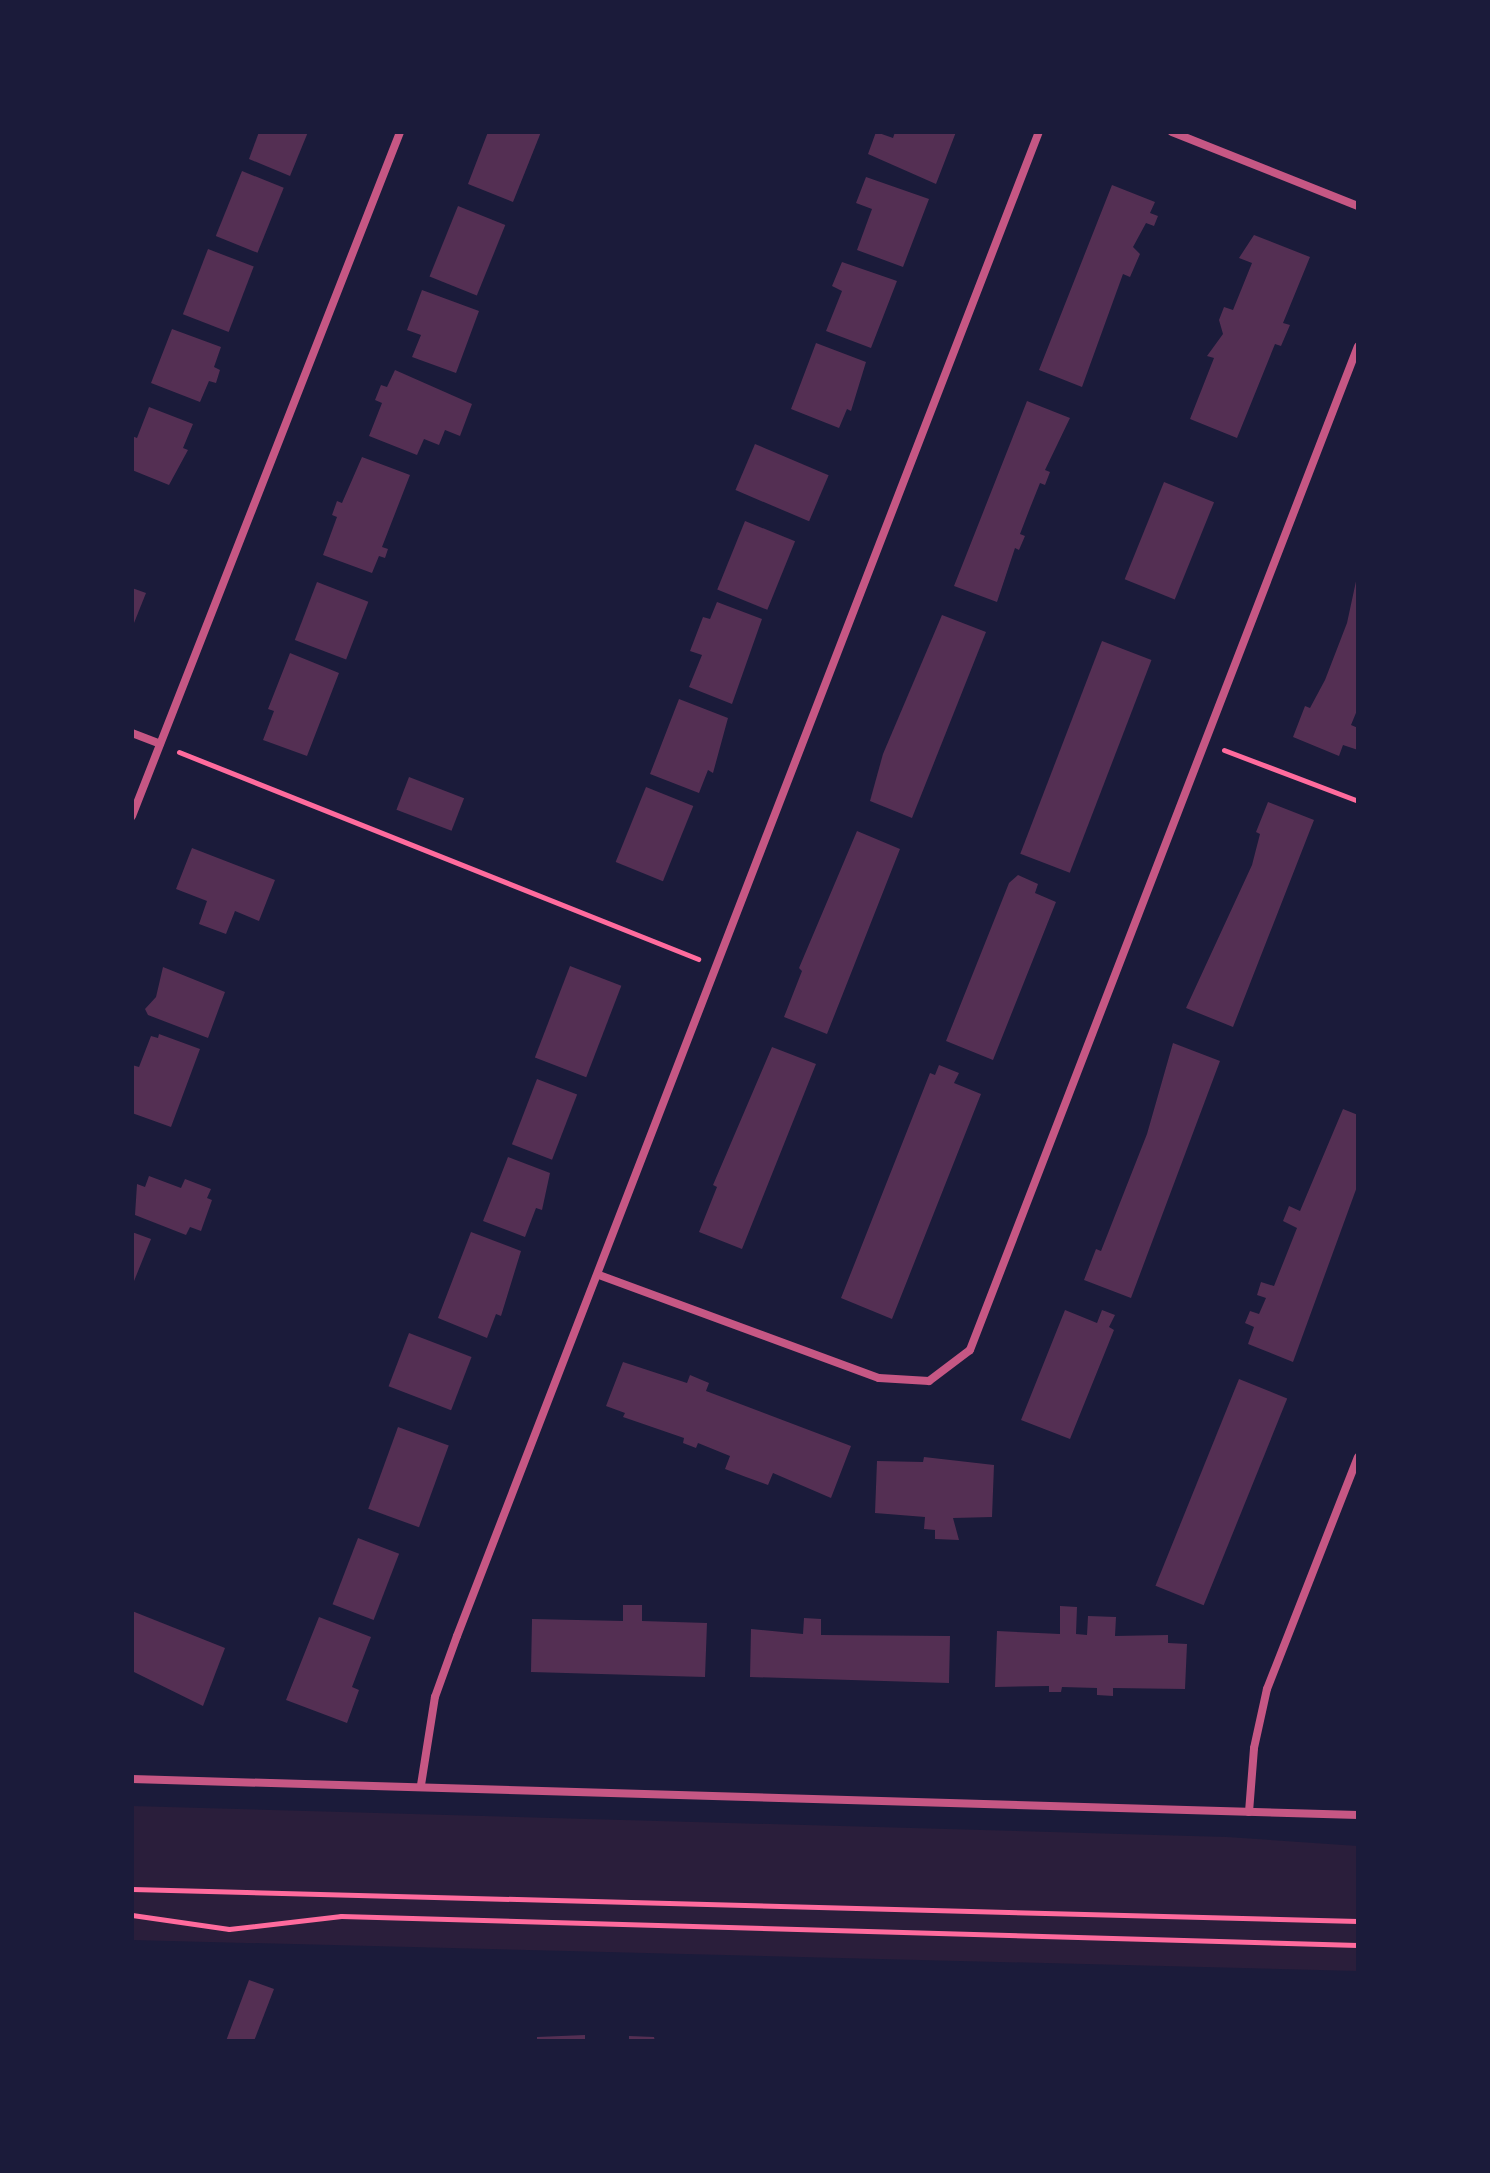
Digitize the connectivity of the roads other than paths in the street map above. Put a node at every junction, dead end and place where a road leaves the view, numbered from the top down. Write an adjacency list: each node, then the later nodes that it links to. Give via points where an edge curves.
1 (400, 132): 7 (street)
2 (1039, 132): 9 (street)
3 (1172, 132): 4 (street)
4 (1358, 206)
5 (1358, 346): 9 (street, via 970,1350 929,1381 879,1378)
6 (132, 733): 7 (street)
7 (160, 744): 8 (street)
8 (132, 816)
9 (599, 1275): 12 (street, via 440,1685)
10 (1358, 1457): 13 (street, via 1267,1689 1254,1748)
11 (132, 1779): 12 (street)
12 (421, 1785): 13 (street)
13 (1249, 1812): 14 (street)
14 (1358, 1815)

